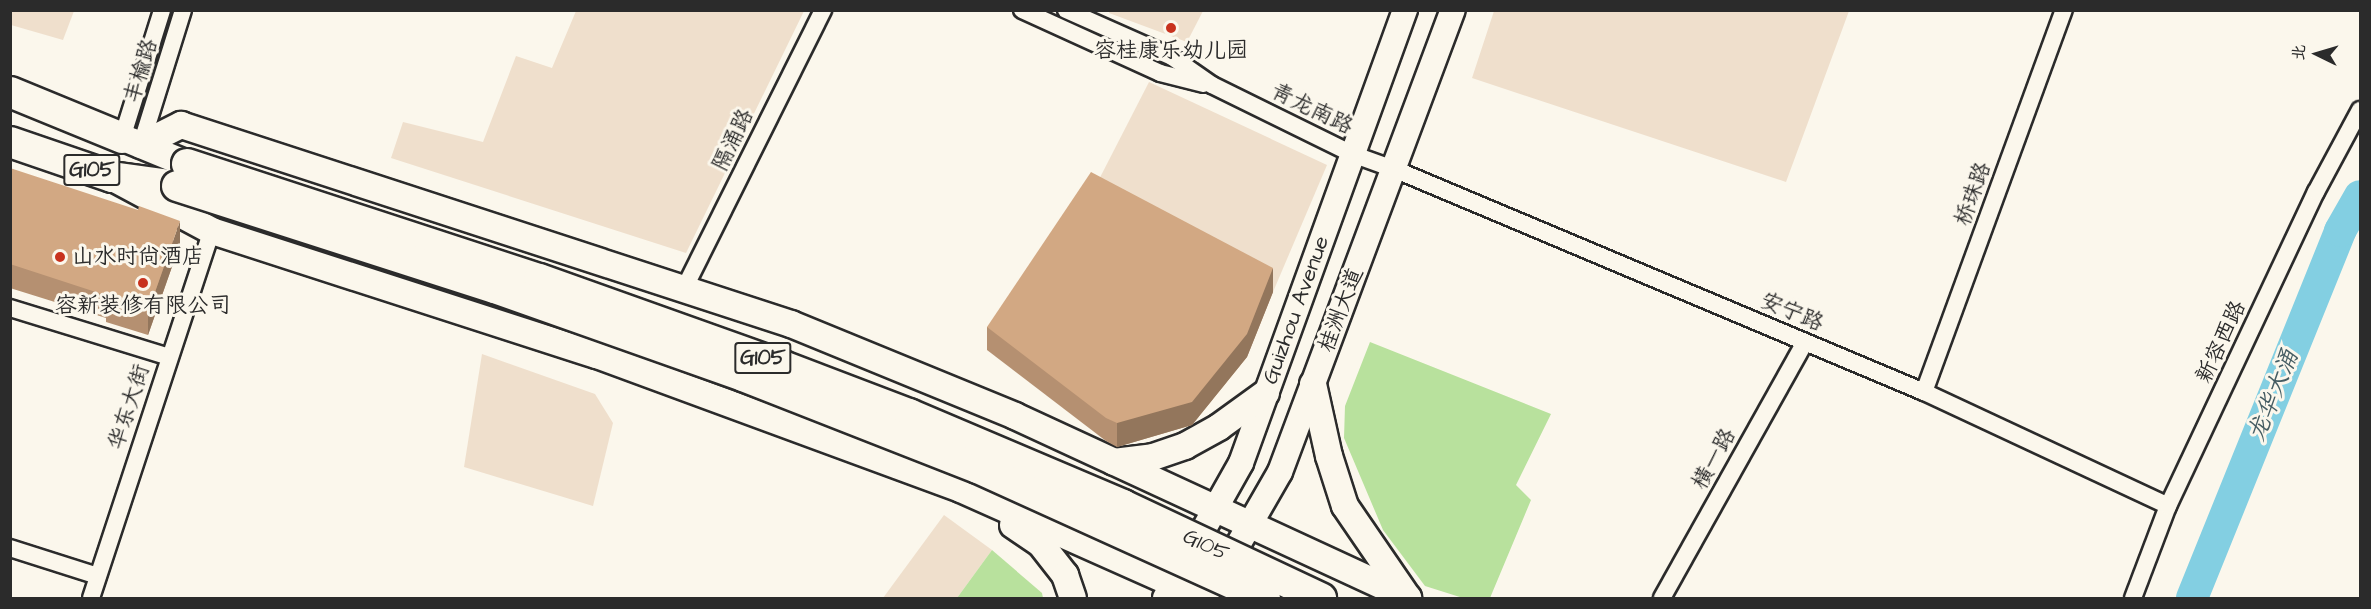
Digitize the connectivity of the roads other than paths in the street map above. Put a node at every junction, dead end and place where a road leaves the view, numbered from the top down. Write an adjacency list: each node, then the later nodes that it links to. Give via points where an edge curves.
1 (162, 10): 13 (street, 丰榆路)
2 (183, 10): 13 (street, 丰榆路)
3 (823, 10): 20 (street, 隔涌路)
4 (1022, 10): 10 (street, 青龙南路, via 1160,73)
5 (1065, 10): 9 (street, 青龙南路)
6 (1405, 10): 15 (main road, Guizhou Avenue)
7 (1453, 10): 16 (main road, 桂洲大道)
8 (2064, 10): 25 (street, 桥珠路)
9 (1096, 17): 10 (street, 青龙南路, via 1172,57)
10 (1212, 86): 15 (street, 青龙南路)
11 (10, 92): 13 (highway, G105 / G105)
12 (2361, 110): 30 (street, 新容西路, via 2316,192)
13 (131, 141): 17 (main road, G105 / G105); 20 (main road, via 181,125)
14 (10, 142): 18 (highway, G105)
15 (1352, 154): 16 (street, 青龙南路); 26 (main road, Guizhou Avenue)
16 (1394, 169): 22 (street, 安宁路); 24 (main road, 桂洲大道)
17 (182, 175): 18 (highway, G105); 41 (highway, G105, bridge, via 743,376 978,468); 43 (highway, G105 / G105, bridge, via 539,279 783,366 909,414 1123,505)
18 (112, 177): 19 (main road)
19 (212, 231): 23 (street, 华东大街); 29 (main road, via 597,355)
20 (684, 289): 27 (main road, via 791,324)
21 (10, 308): 23 (street)
22 (1806, 342): 25 (street, 安宁路); 45 (street, 横一路)
23 (169, 357): 36 (street, 华东大街)
24 (1313, 384): 33 (main road, 桂洲大道, via 1280,472); 44 (main road, via 1345,506)
25 (1924, 392): 30 (street, 安宁路)
26 (1266, 393): 28 (main road, via 1185,446 1153,457); 31 (main road, Guizhou Avenue, via 1241,463)
27 (1055, 435): 28 (main road); 32 (main road, via 1071,464 1071,482 1049,510)
28 (1114, 462): 31 (main road)
29 (961, 489): 32 (main road); 39 (main road, via 1040,543 1065,574)
30 (2168, 506): 46 (street, 新容西路)
31 (1216, 509): 33 (main road); 37 (main road, Guizhou Avenue)
32 (1028, 519): 37 (main road)
33 (1250, 526): 35 (main road); 40 (main road, 桂洲大道)
34 (10, 549): 36 (street)
35 (1349, 572): 42 (main road, via 1326,580); 44 (main road)
36 (98, 576): 38 (street, 华东大街)
37 (1169, 591): 40 (main road)
38 (91, 598)
39 (1073, 598)
40 (1206, 598)
41 (1265, 598)
42 (1310, 598)
43 (1321, 598)
44 (1408, 598)
45 (1662, 598)
46 (2133, 598)

